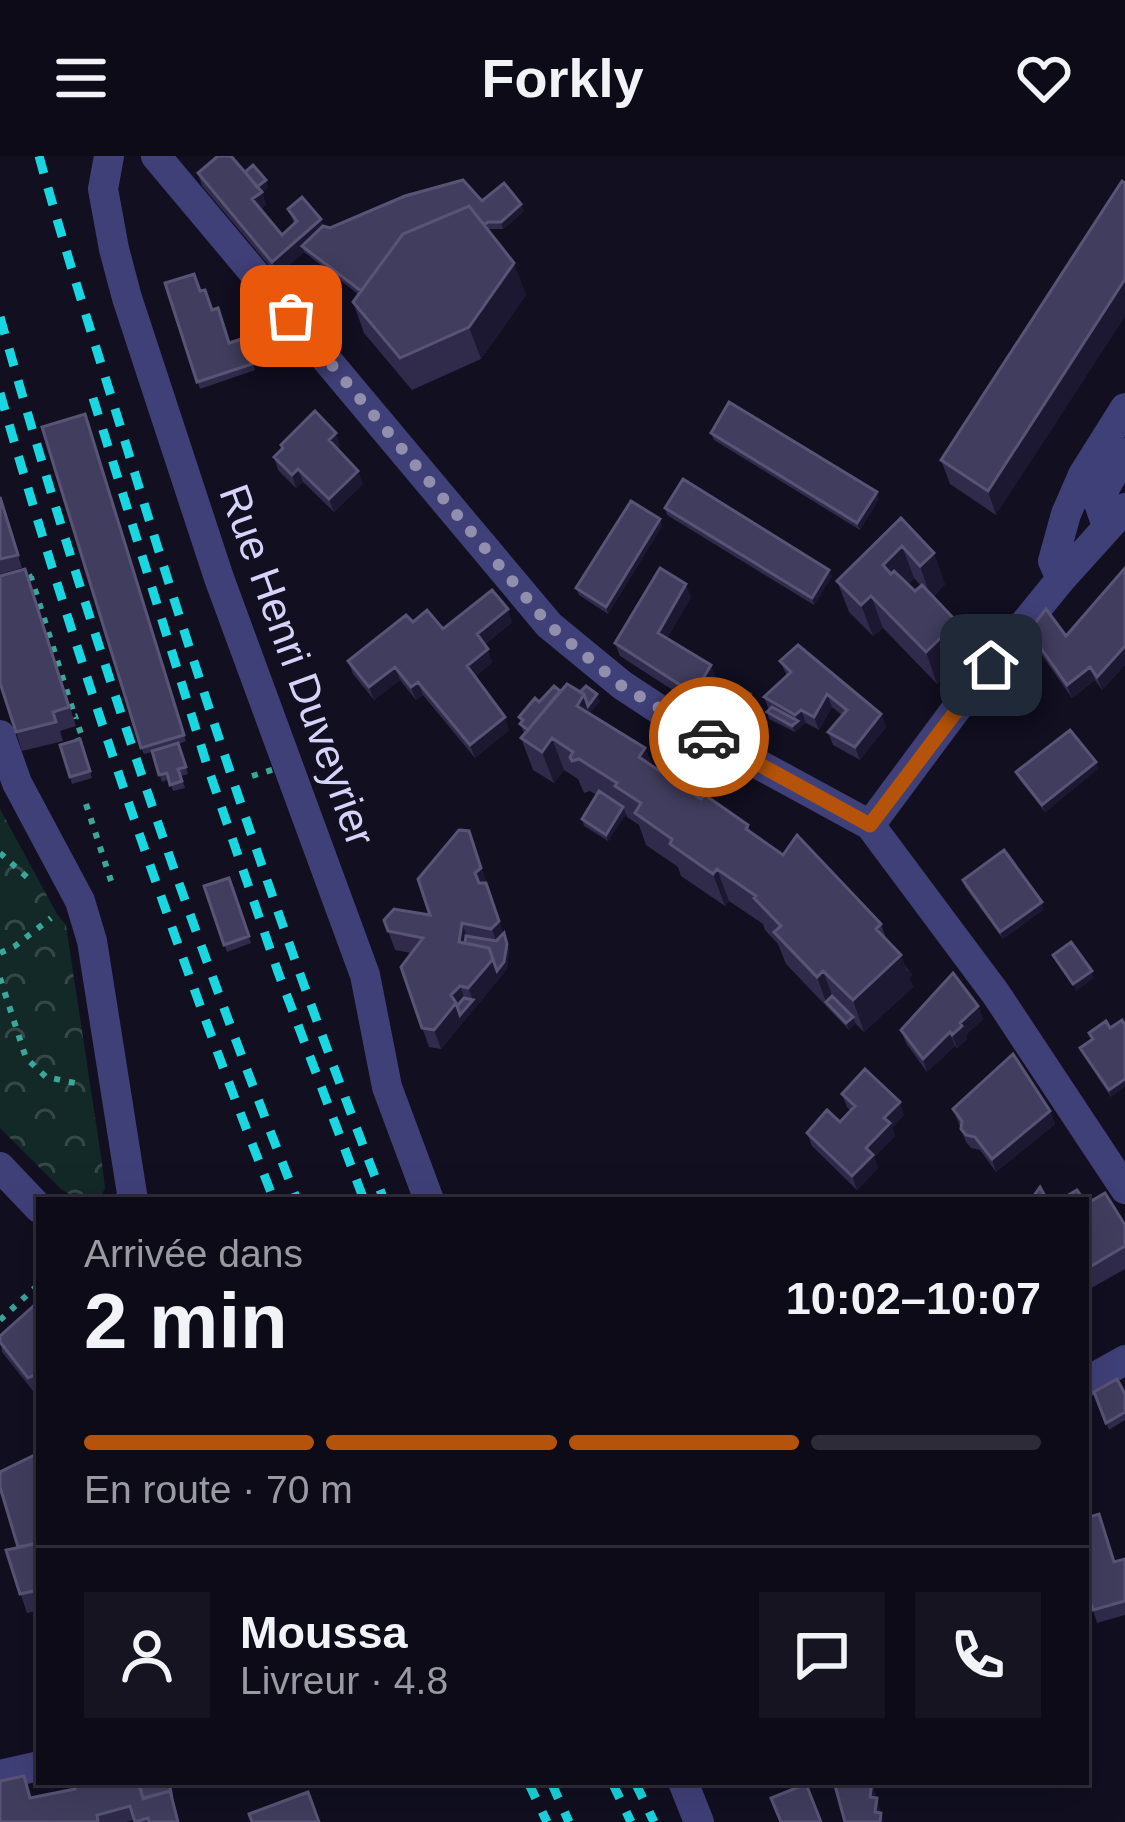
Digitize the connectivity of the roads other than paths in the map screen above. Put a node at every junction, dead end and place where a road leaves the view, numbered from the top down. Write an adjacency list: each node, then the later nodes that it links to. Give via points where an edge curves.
1 (109, 156): 12 (street, Rue Henri Duveyrier, via 103,189 127,298 364,975 388,1087)
2 (156, 156): 8 (street, via 549,625 622,686)
3 (1125, 408): 5 (street)
4 (1125, 453): 5 (street)
5 (1106, 498): 6 (street); 6 (street, via 1066,514 1053,561)
6 (1060, 580): 8 (street)
7 (0, 735): 11 (street, via 92,941)
8 (870, 825): 10 (street, via 996,994)
9 (0, 1167): 13 (street)
10 (1125, 1189)
11 (133, 1197)
12 (428, 1197)
13 (36, 1205)
14 (1125, 1360): 15 (street)
15 (1089, 1380)
16 (36, 1767): 17 (street)
17 (0, 1774)
18 (684, 1785): 19 (street)
19 (699, 1822)

